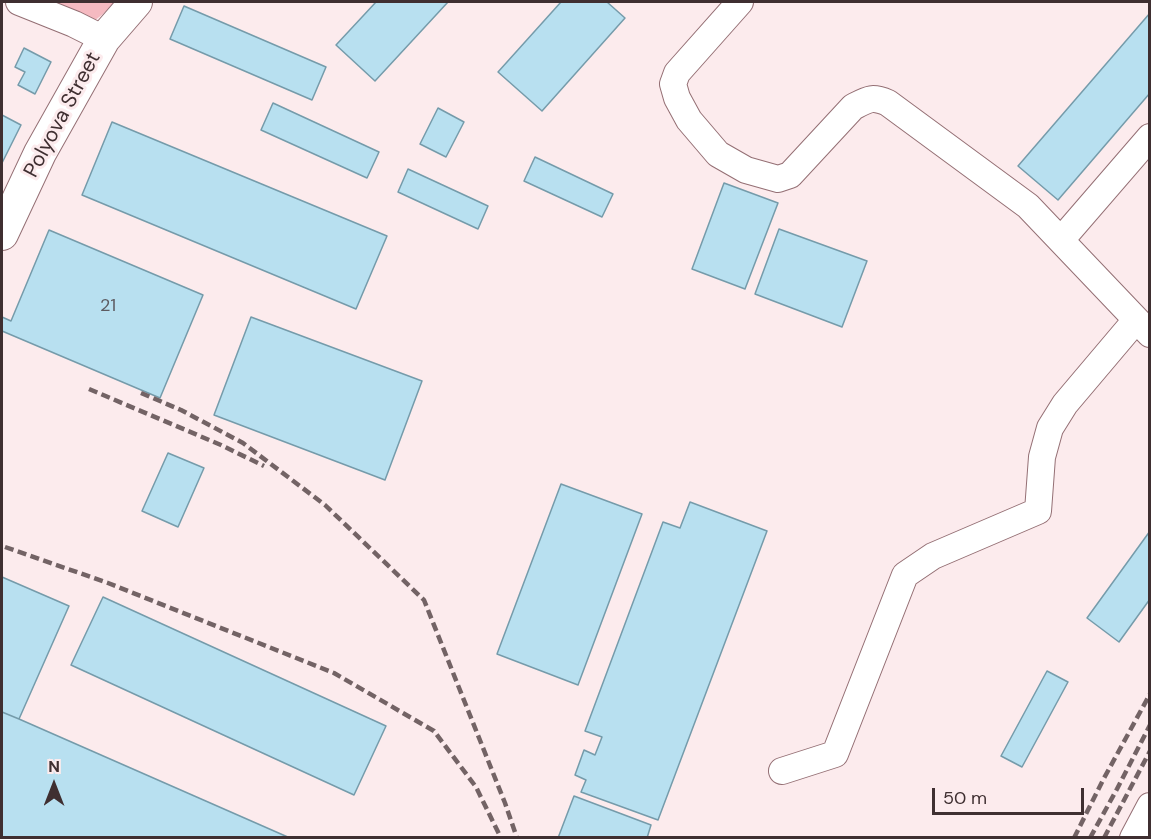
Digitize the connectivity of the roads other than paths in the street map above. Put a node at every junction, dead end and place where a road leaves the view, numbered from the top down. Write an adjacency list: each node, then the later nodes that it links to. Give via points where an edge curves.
1 (19, 2): 4 (street)
2 (136, 2): 4 (main road, Polyova Street)
3 (740, 2): 7 (street, via 677,73 673,84 689,120 718,154 746,171 778,179 790,175 853,107 877,98 1028,206)
4 (104, 39): 6 (main road, Polyova Street, via 40,153)
5 (1149, 137): 7 (street)
6 (2, 234)
7 (1061, 240): 8 (street)
8 (1143, 327): 9 (street, via 1065,404 1050,428 1042,457 1038,511 933,556 905,575 835,754)
9 (782, 771)
10 (1149, 807): 11 (street)
11 (1133, 837)

